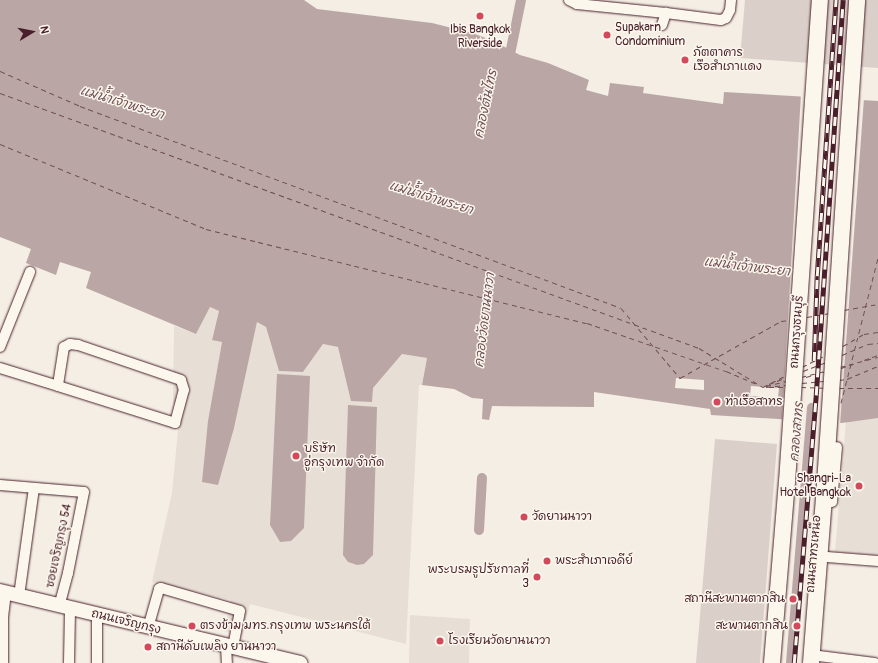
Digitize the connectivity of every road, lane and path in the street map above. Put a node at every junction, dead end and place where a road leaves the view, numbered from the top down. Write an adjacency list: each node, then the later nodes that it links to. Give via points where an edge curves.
1 (569, 0): 5 (street, via 577,4)
2 (731, 0): 5 (street, via 730,10 726,18 721,20)
3 (820, 0): 28 (main road, ถนนกรุงธนบุรี)
4 (857, 0): 22 (main road)
5 (666, 13): 6 (street)
6 (662, 25)
7 (30, 272): 8 (street)
8 (0, 347)
9 (0, 368): 10 (street)
10 (58, 386): 10 (street, via 64,347 78,344 181,380 184,390 175,423)
11 (837, 447): 14 (street, ถนนสาทรเหนือ)
12 (0, 485): 13 (street)
13 (34, 488): 17 (street); 18 (street, ซอยเจริญกรุง 54, via 84,492 68,573)
14 (827, 557): 15 (street); 22 (street, ถนนสาทรเหนือ)
15 (878, 561)
16 (2, 592): 17 (main road, ถนนเจริญกรุง); 23 (street)
17 (19, 596): 18 (main road, ถนนเจริญกรุง)
18 (65, 607): 19 (main road, ถนนเจริญกรุง); 24 (street, ซอยเจริญกรุง 54)
19 (97, 615): 20 (main road, ถนนเจริญกรุง); 25 (street)
20 (148, 628): 21 (main road, ถนนเจริญกรุง); 21 (street, via 161,588 240,611)
21 (229, 647): 26 (street); 27 (main road, ถนนเจริญกรุง)
22 (816, 661): 29 (street)
23 (2, 663)
24 (69, 663)
25 (97, 663)
26 (226, 663)
27 (300, 663)
28 (772, 663)
29 (875, 663)

